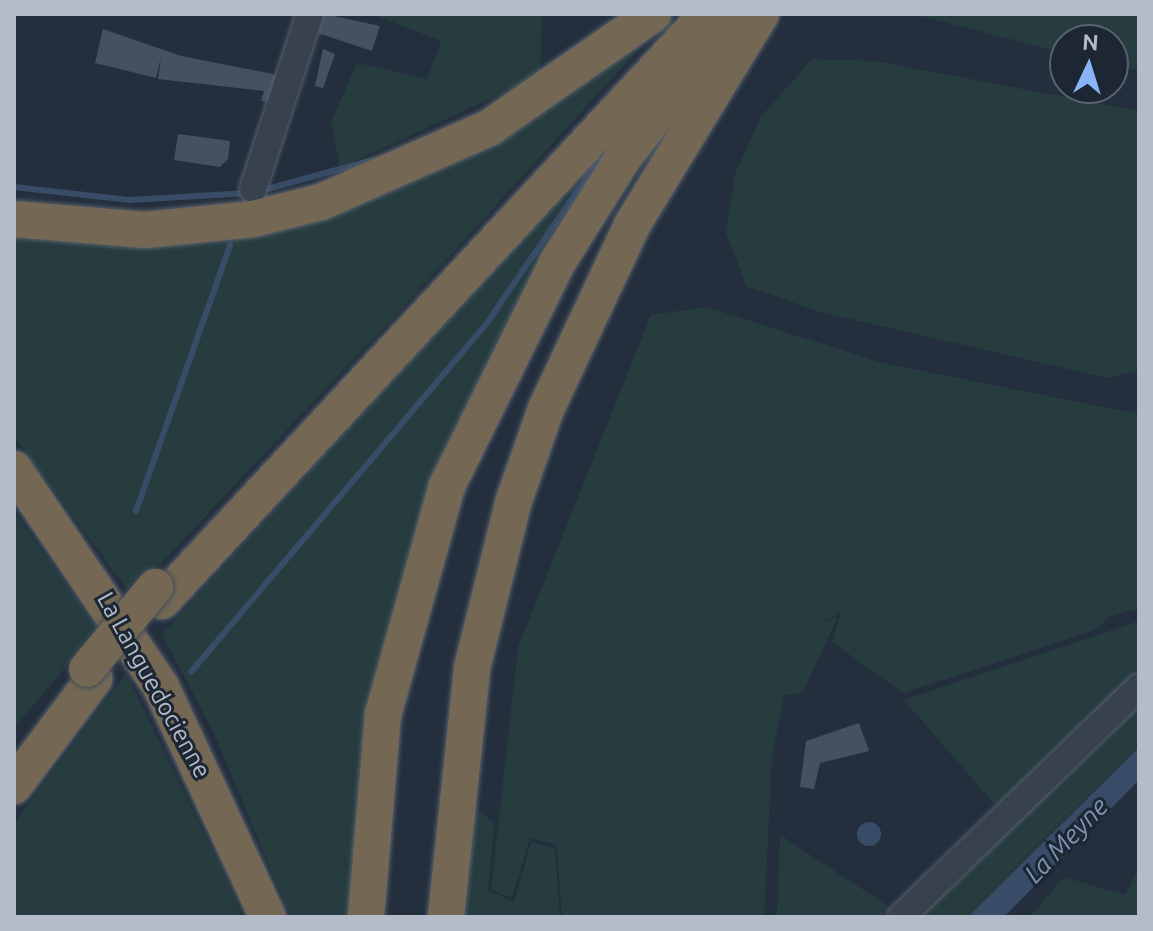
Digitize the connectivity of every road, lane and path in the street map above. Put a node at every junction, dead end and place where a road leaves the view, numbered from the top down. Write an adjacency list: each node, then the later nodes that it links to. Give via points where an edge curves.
1 (310, 14): 7 (street)
2 (653, 14): 8 (highway, via 489,128 321,202 253,219 145,230)
3 (692, 14): 10 (highway)
4 (707, 14): 10 (highway)
5 (736, 14): 17 (highway, via 623,158 557,263 447,486 383,715)
6 (761, 14): 18 (highway, via 632,225 546,409 513,503 472,668)
7 (253, 189)
8 (14, 219)
9 (14, 469): 16 (highway, La Languedocienne, via 106,595 161,687)
10 (158, 594): 11 (highway, bridge)
11 (83, 680): 13 (highway); 14 (highway); 15 (highway)
12 (1139, 687): 19 (street)
13 (14, 750)
14 (14, 763)
15 (14, 786)
16 (268, 917)
17 (366, 917)
18 (446, 917)
19 (901, 917)

